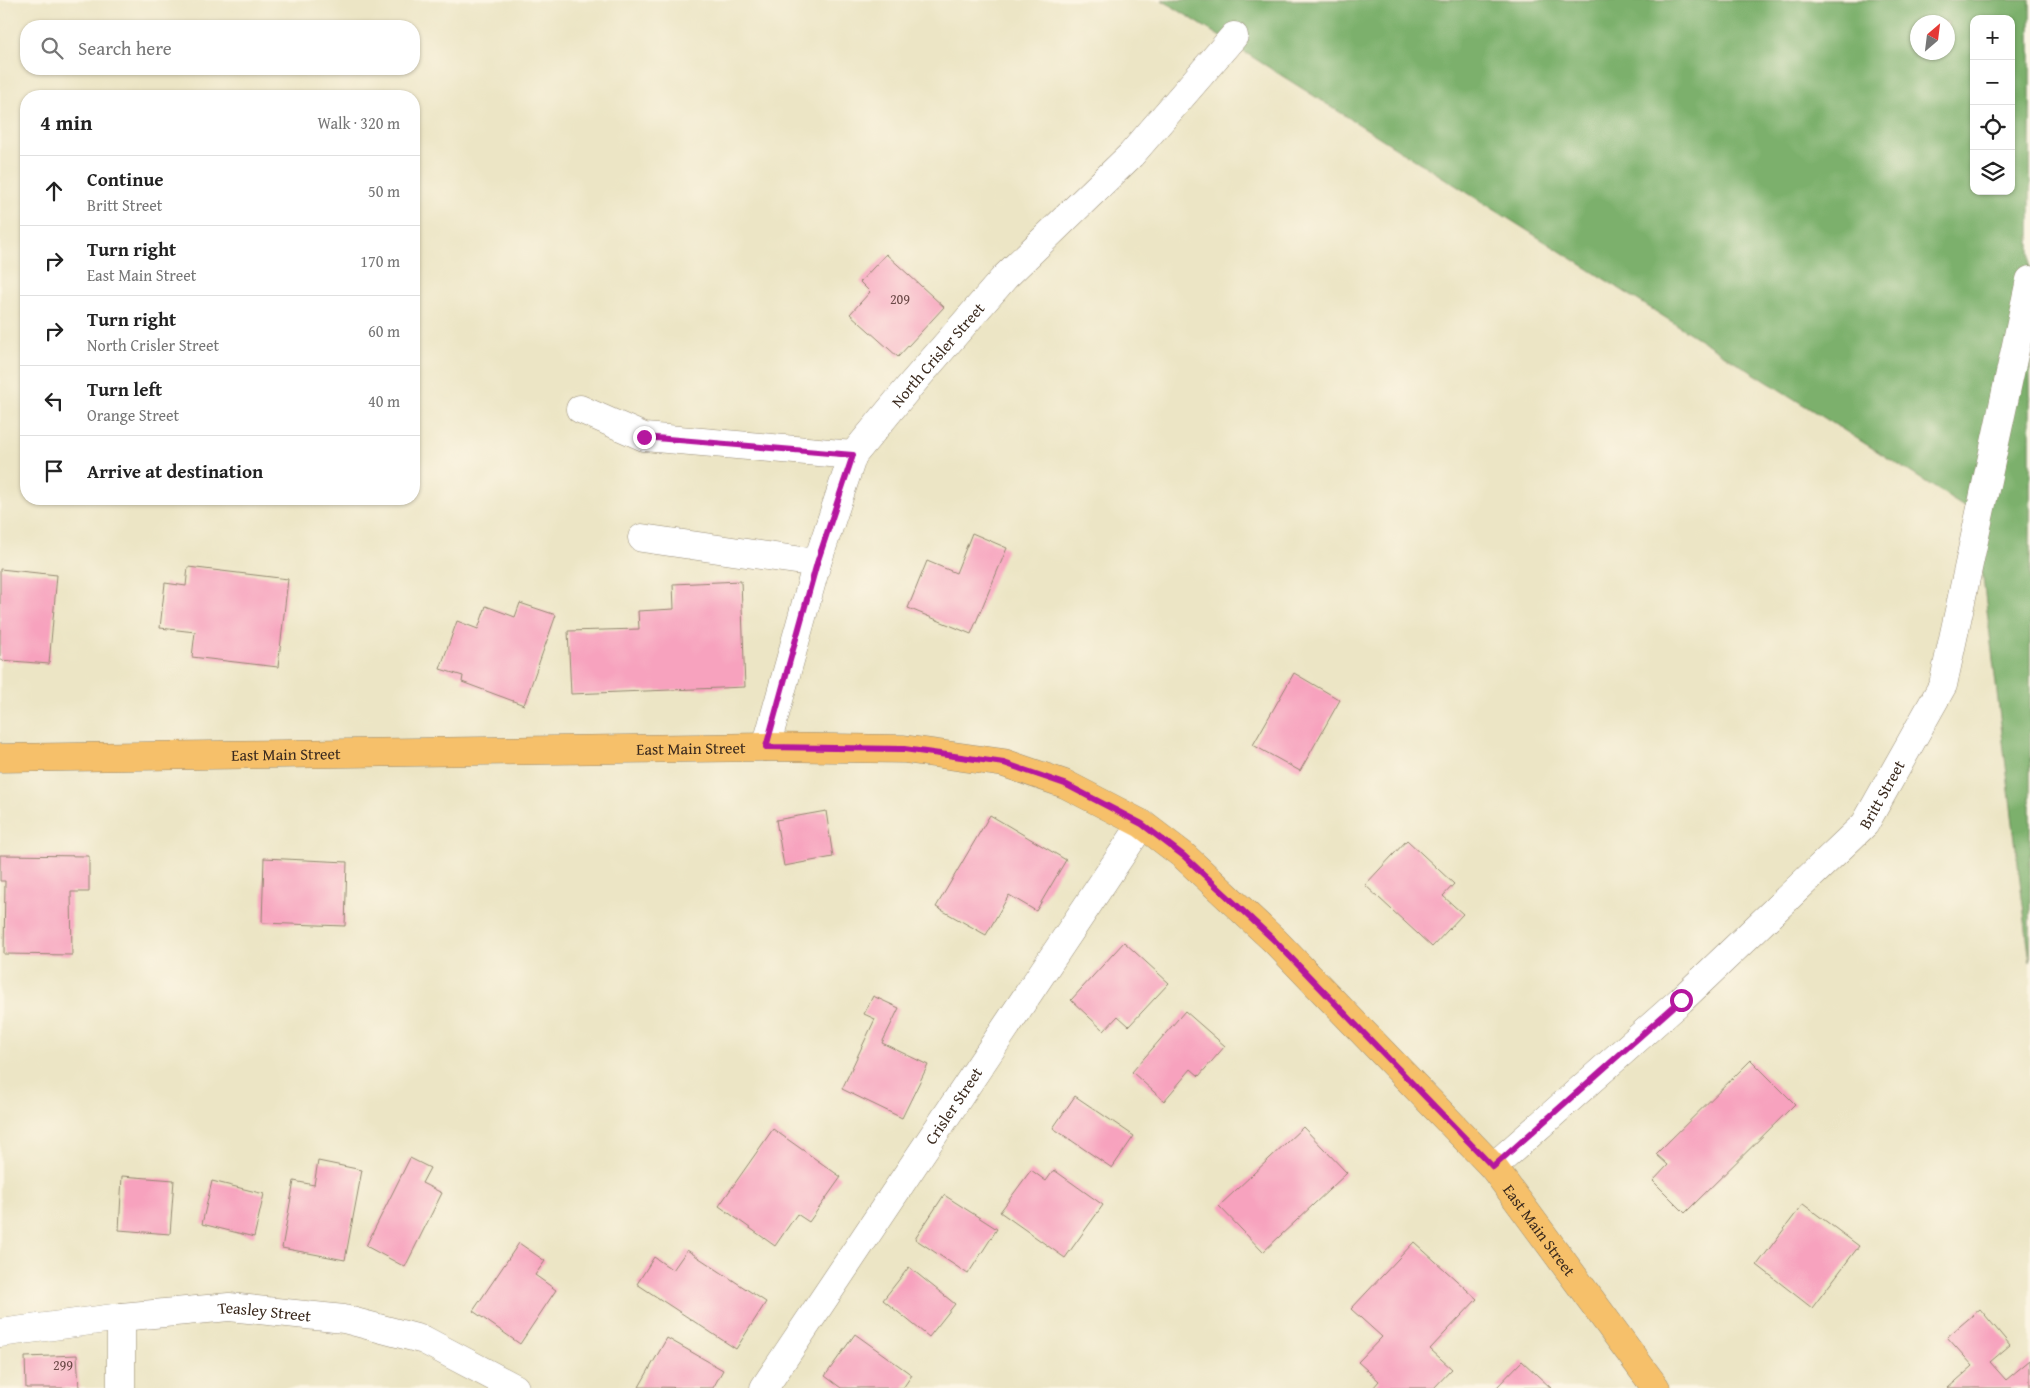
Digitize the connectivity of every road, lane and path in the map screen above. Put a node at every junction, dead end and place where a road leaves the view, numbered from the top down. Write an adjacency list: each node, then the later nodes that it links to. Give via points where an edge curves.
1 (1234, 36): 4 (street, North Crisler Street, via 1131,155 1005,277)
2 (2030, 280): 10 (street, Britt Street, via 1943,685 1865,824 1681,1000)
3 (580, 410): 4 (street, via 644,437)
4 (853, 455): 6 (street, North Crisler Street)
5 (642, 538): 6 (street)
6 (817, 563): 7 (street, North Crisler Street)
7 (766, 747): 8 (main road, East Main Street); 9 (main road, East Main Street, via 904,749 1004,763 1065,784)
8 (0, 758)
9 (1142, 824): 10 (main road, East Main Street, via 1184,856 1275,941); 15 (street, Crisler Street)
10 (1493, 1167): 16 (main road, East Main Street)
11 (122, 1317): 12 (street, Teasley Street); 13 (street); 14 (street, Teasley Street, via 229,1307 344,1319 424,1340)
12 (0, 1333)
13 (121, 1388)
14 (515, 1388)
15 (764, 1388)
16 (1656, 1388)

